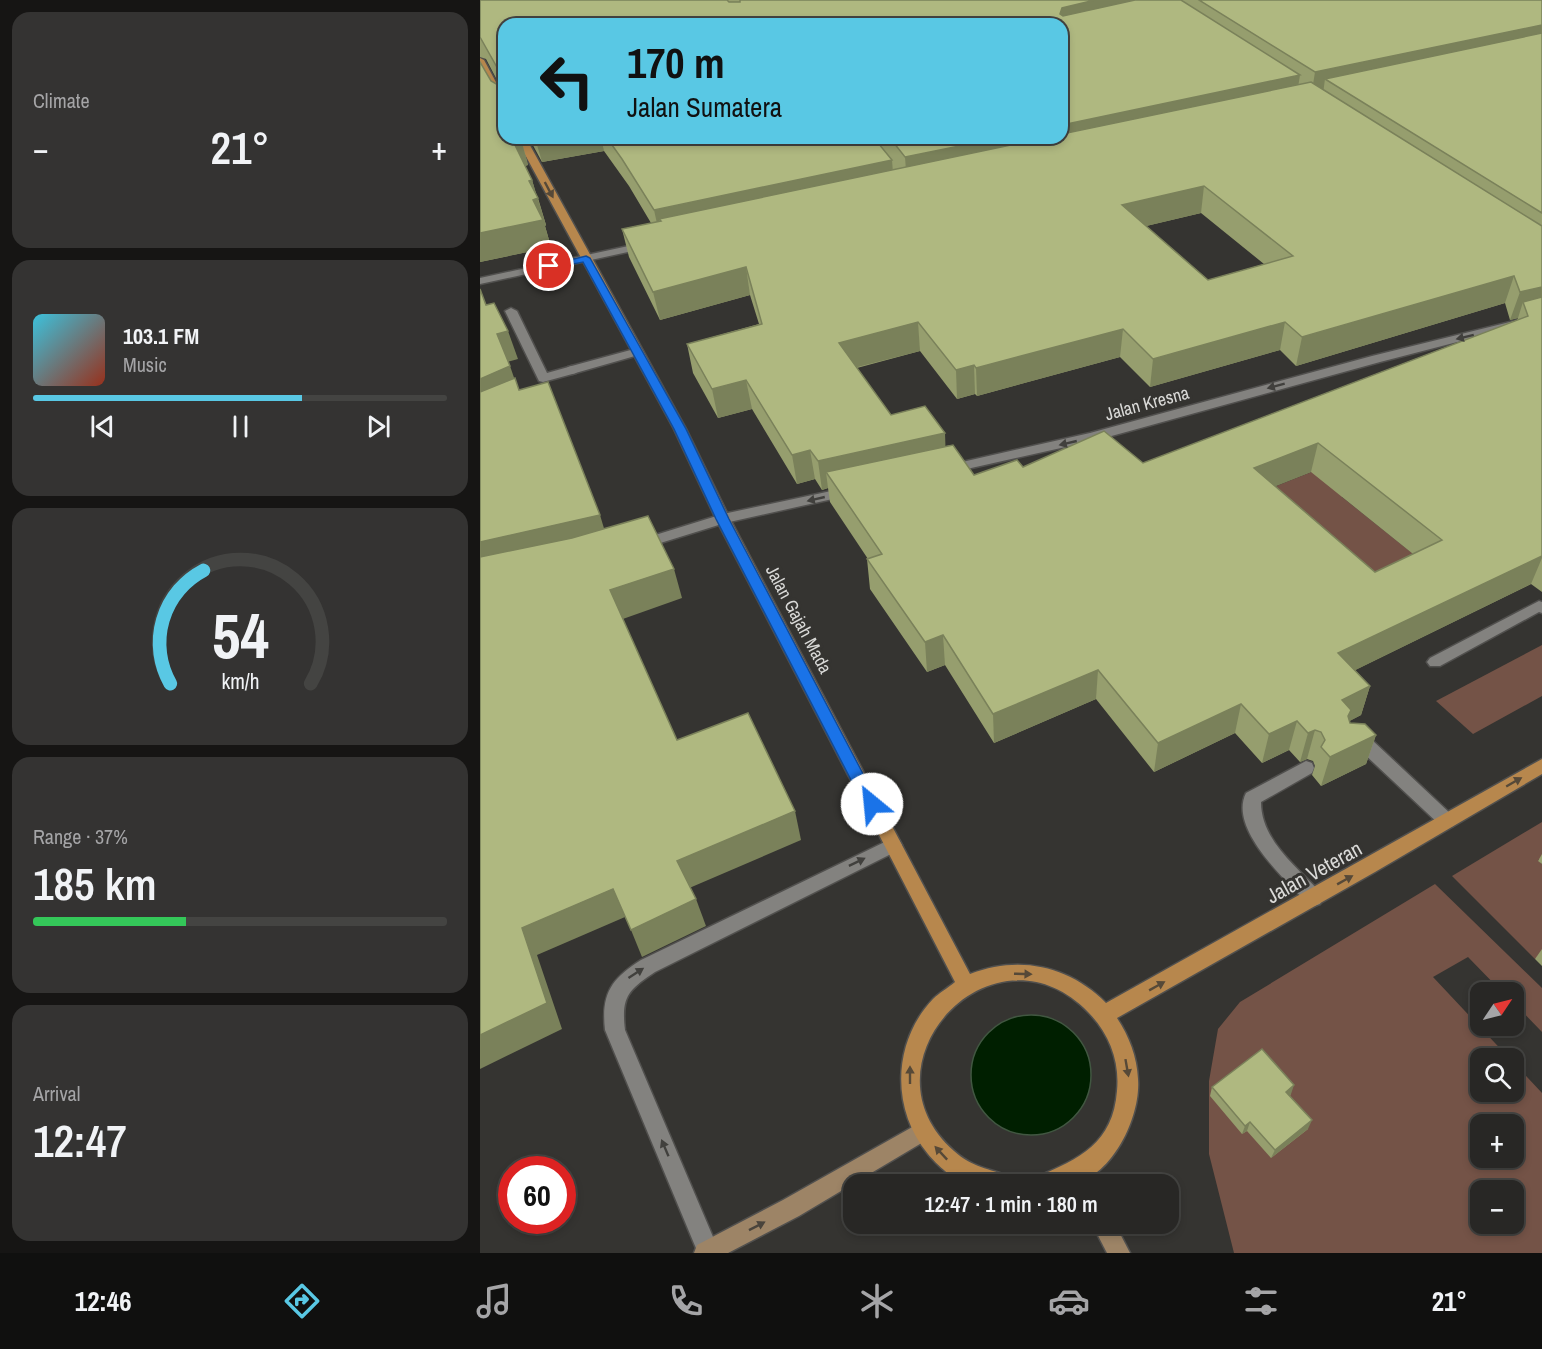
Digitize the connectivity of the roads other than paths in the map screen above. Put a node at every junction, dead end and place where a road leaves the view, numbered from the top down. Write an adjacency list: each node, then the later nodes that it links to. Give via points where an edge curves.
1 (480, 60): 2 (main road)
2 (498, 94)
3 (525, 144): 5 (main road, Jalan Gajah Mada, one-way to 5)
4 (657, 243): 5 (street)
5 (586, 258): 6 (street); 9 (main road, Jalan Gajah Mada)
6 (480, 281)
7 (511, 311): 9 (street, via 541,383)
8 (1542, 317): 10 (street, Jalan Kresna, one-way to 10, via 1092,437)
9 (638, 352): 12 (main road, Jalan Gajah Mada)
10 (930, 473)
11 (861, 489): 12 (street, one-way to 12)
12 (723, 519): 13 (street); 20 (main road, Jalan Gajah Mada)
13 (628, 548)
14 (1542, 608): 15 (street, via 1539,606)
15 (1435, 662)
16 (1350, 746): 19 (street, via 1366,745)
17 (1542, 766): 19 (main road, Jalan Veteran, one-way to 17)
18 (1306, 768): 21 (street, via 1252,798 1252,816 1262,841)
19 (1447, 821): 21 (main road, Jalan Veteran, one-way to 19)
20 (893, 844): 22 (main road, Jalan Gajah Mada); 28 (street, one-way to 20, via 615,1030 615,994 648,966)
21 (1314, 898): 23 (main road, Jalan Veteran, one-way to 21)
22 (966, 985): 23 (main road, one-way to 23, via 995,975 1025,973 1056,979 1083,993); 24 (main road, one-way to 22, via 910,1098 910,1064 921,1031 940,1005)
23 (1106, 1014): 26 (main road, one-way to 26, via 1123,1046 1129,1080 1124,1116 1105,1149)
24 (923, 1131): 25 (main road, one-way to 24, via 945,1158); 28 (main road, one-way to 24)
25 (969, 1174)
26 (1083, 1174)
27 (1109, 1234): 29 (main road)
28 (707, 1252)
29 (1119, 1253)

